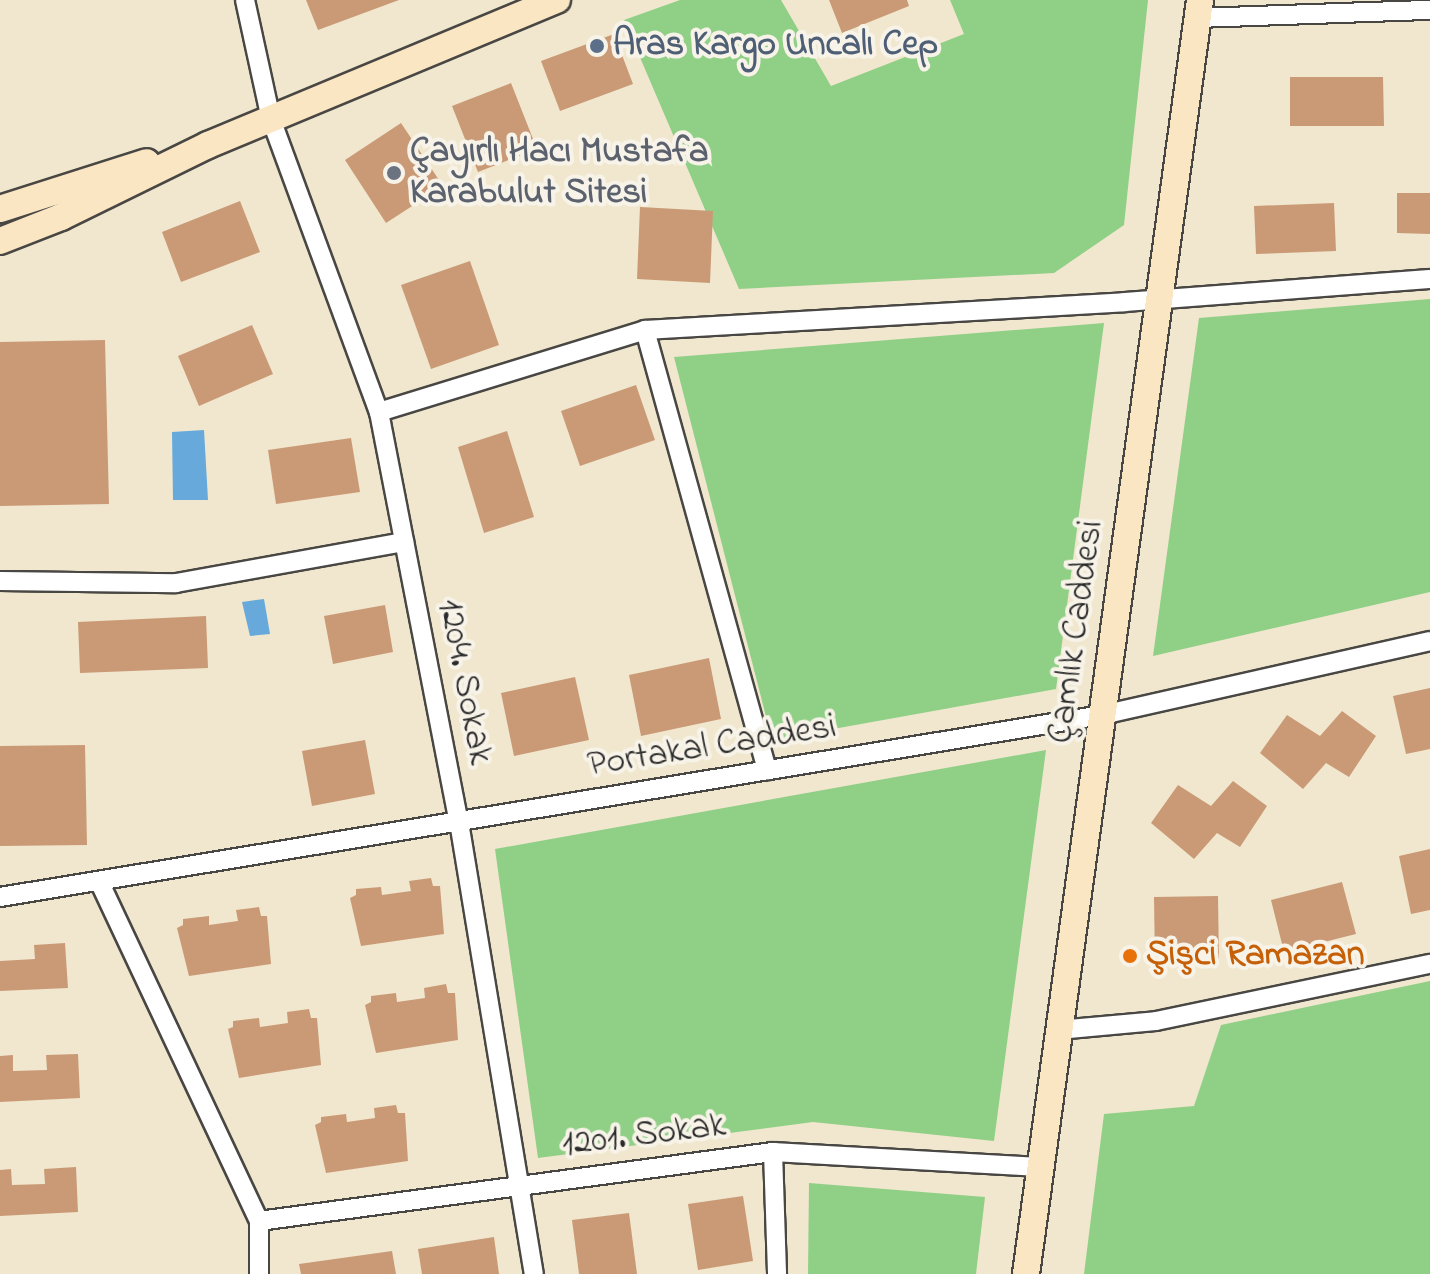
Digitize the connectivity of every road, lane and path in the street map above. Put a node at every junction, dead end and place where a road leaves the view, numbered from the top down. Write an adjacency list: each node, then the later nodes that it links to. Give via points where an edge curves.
1 (245, 0): 5 (street, 1204. Sokak)
2 (557, 0): 5 (street)
3 (1198, 9): 4 (street); 10 (street, Çamlık Caddesi)
4 (1430, 10)
5 (271, 119): 6 (street); 12 (street, 1204. Sokak)
6 (208, 145): 7 (street, via 90,177); 8 (street)
7 (0, 209)
8 (0, 241)
9 (1430, 279): 10 (street)
10 (1157, 298): 11 (street); 16 (street, Çamlık Caddesi)
11 (645, 330): 12 (street); 17 (street)
12 (379, 412): 13 (street, 1204. Sokak)
13 (404, 542): 14 (street, via 176,583); 18 (street, 1204. Sokak)
14 (0, 581)
15 (1430, 641): 16 (street, Portakal Caddesi)
16 (1102, 715): 17 (street, Portakal Caddesi); 22 (street, Çamlık Caddesi)
17 (767, 770): 18 (street, Portakal Caddesi)
18 (459, 822): 19 (street, Portakal Caddesi); 25 (street, 1204. Sokak)
19 (99, 881): 20 (street, Portakal Caddesi); 26 (street)
20 (0, 897)
21 (1430, 964): 22 (street, via 1156,1021)
22 (1058, 1030): 24 (street, Çamlık Caddesi)
23 (773, 1152): 24 (street, 1201. Sokak); 25 (street, 1201. Sokak); 29 (street)
24 (1040, 1167): 30 (street, Çamlık Caddesi)
25 (518, 1185): 26 (street, 1201. Sokak); 28 (street, 1204. Sokak)
26 (259, 1221): 27 (street)
27 (259, 1274)
28 (534, 1274)
29 (777, 1274)
30 (1026, 1274)

